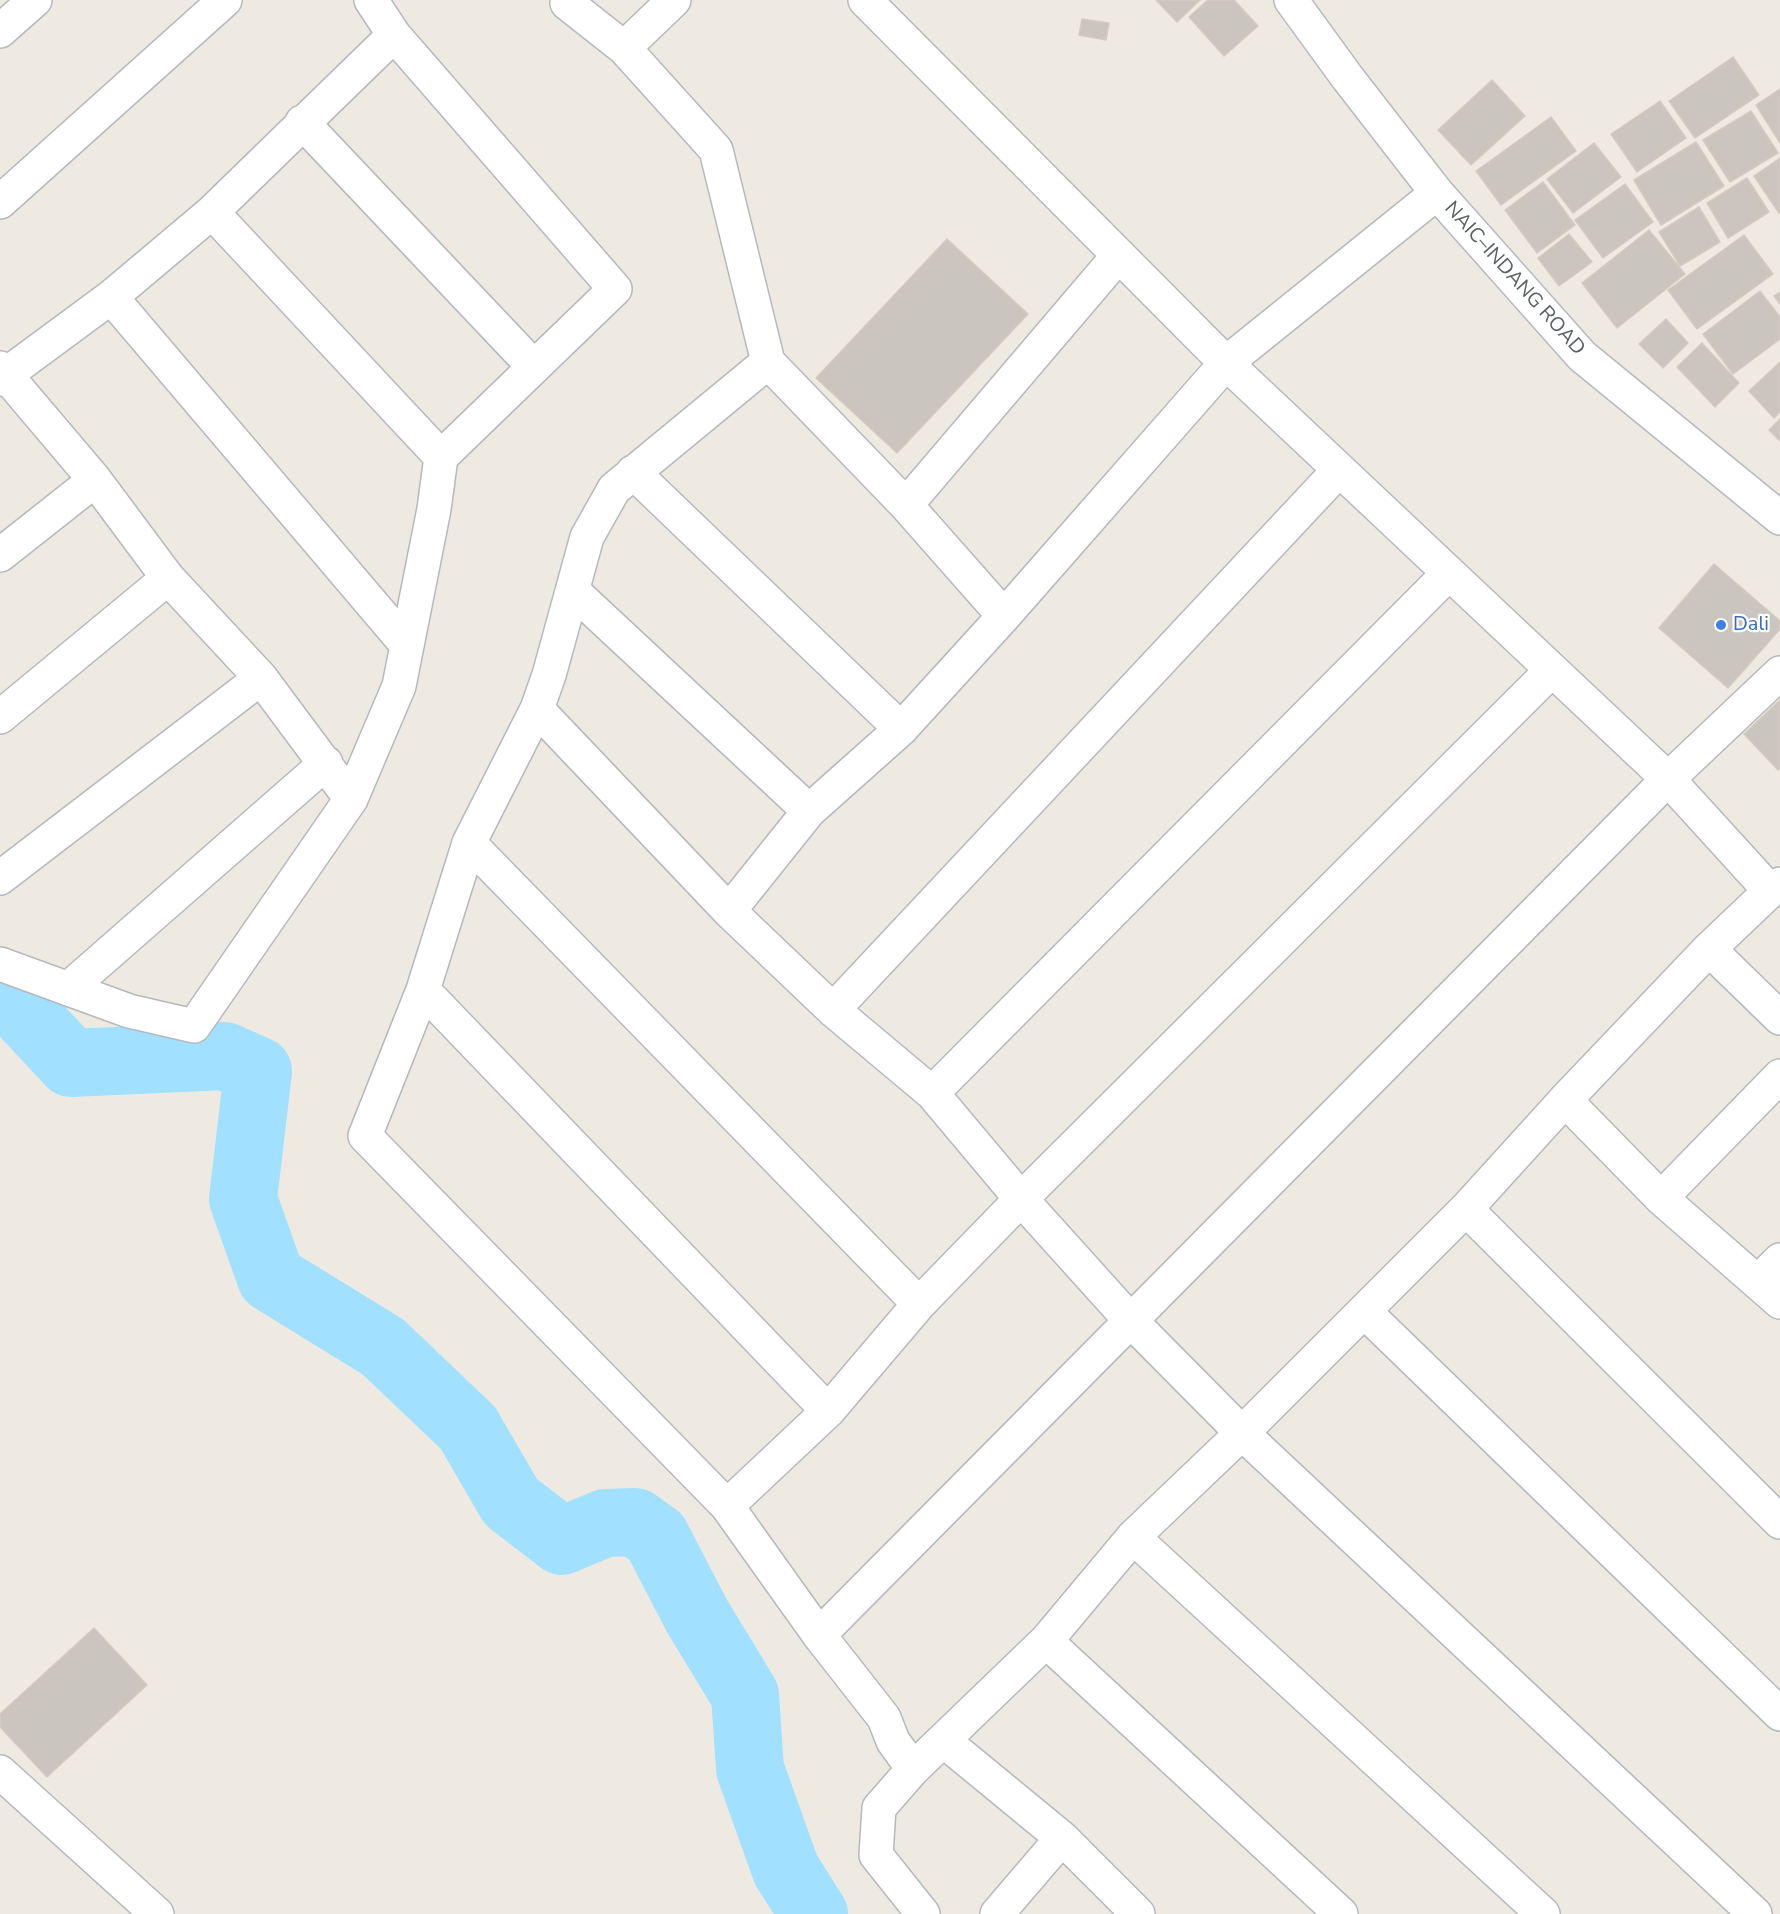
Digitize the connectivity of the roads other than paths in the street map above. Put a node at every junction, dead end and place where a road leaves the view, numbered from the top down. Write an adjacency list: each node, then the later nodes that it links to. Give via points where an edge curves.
1 (35, 0): 8 (street)
2 (225, 0): 13 (street)
3 (371, 0): 9 (street)
4 (674, 0): 10 (street)
5 (865, 0): 15 (street)
6 (1291, 0): 12 (street, NAIC–INDANG ROAD)
7 (567, 3): 10 (street)
8 (0, 31)
9 (394, 34): 11 (street); 19 (street, via 615,289)
10 (624, 48): 17 (street, via 716,150)
11 (302, 122): 14 (street); 19 (street)
12 (1437, 193): 18 (street); 26 (street, NAIC–INDANG ROAD, via 1582,356)
13 (0, 202)
14 (212, 212): 16 (street); 21 (street)
15 (1119, 255): 18 (street); 25 (street)
16 (111, 297): 20 (street); 32 (street)
17 (768, 362): 23 (street); 25 (street)
18 (1226, 363): 22 (street); 31 (street)
19 (534, 367): 21 (street)
20 (2, 374): 24 (street)
21 (441, 457): 32 (street)
22 (1339, 470): 28 (street); 51 (street)
23 (633, 472): 30 (street, via 614,489 587,537); 38 (street)
24 (94, 480): 27 (street); 29 (street)
25 (906, 505): 31 (street)
26 (1780, 518)
27 (0, 555)
28 (1449, 573): 33 (street); 54 (street)
29 (168, 578): 35 (street); 37 (street)
30 (573, 591): 36 (street); 42 (street)
31 (1004, 616): 38 (street)
32 (407, 645): 41 (street, via 399,686)
33 (1552, 670): 40 (street); 56 (street)
34 (1780, 673): 40 (street)
35 (261, 678): 39 (street); 44 (street)
36 (537, 709): 43 (street); 46 (street)
37 (0, 717)
38 (901, 729): 42 (street)
39 (326, 763): 41 (street); 49 (street)
40 (1668, 779): 45 (street); 62 (street)
41 (351, 799): 49 (street, via 194,1026 129,1011)
42 (809, 811): 46 (street)
43 (469, 843): 50 (street); 60 (street)
44 (0, 878)
45 (1775, 887): 47 (street)
46 (729, 911): 51 (street)
47 (1709, 949): 52 (street); 55 (street)
48 (0, 964): 49 (street)
49 (68, 989)
50 (423, 990): 63 (street); 65 (street, via 364,1136)
51 (833, 1010): 54 (street)
52 (1780, 1018)
53 (1780, 1076): 57 (street)
54 (932, 1093): 56 (street)
55 (1565, 1100): 57 (street); 58 (street)
56 (1021, 1198): 60 (street); 62 (street)
57 (1661, 1198): 59 (street)
58 (1466, 1209): 61 (street); 66 (street)
59 (1773, 1281)
60 (919, 1304): 63 (street)
61 (1364, 1311): 64 (street); 70 (street)
62 (1130, 1320): 64 (street); 68 (street)
63 (828, 1411): 65 (street)
64 (1242, 1433): 67 (street); 81 (street)
65 (727, 1506): 68 (street)
66 (1780, 1522)
67 (1133, 1537): 69 (street); 80 (street)
68 (819, 1635): 72 (street, via 884,1718 893,1741)
69 (1046, 1641): 71 (street); 79 (street)
70 (1780, 1714)
71 (944, 1741): 72 (street); 74 (street)
72 (913, 1769): 76 (street, via 879,1808 876,1855)
73 (0, 1772): 75 (street)
74 (1062, 1838): 77 (street); 78 (street)
75 (157, 1914)
76 (923, 1914)
77 (997, 1914)
78 (1138, 1914)
79 (1341, 1914)
80 (1544, 1914)
81 (1755, 1914)

